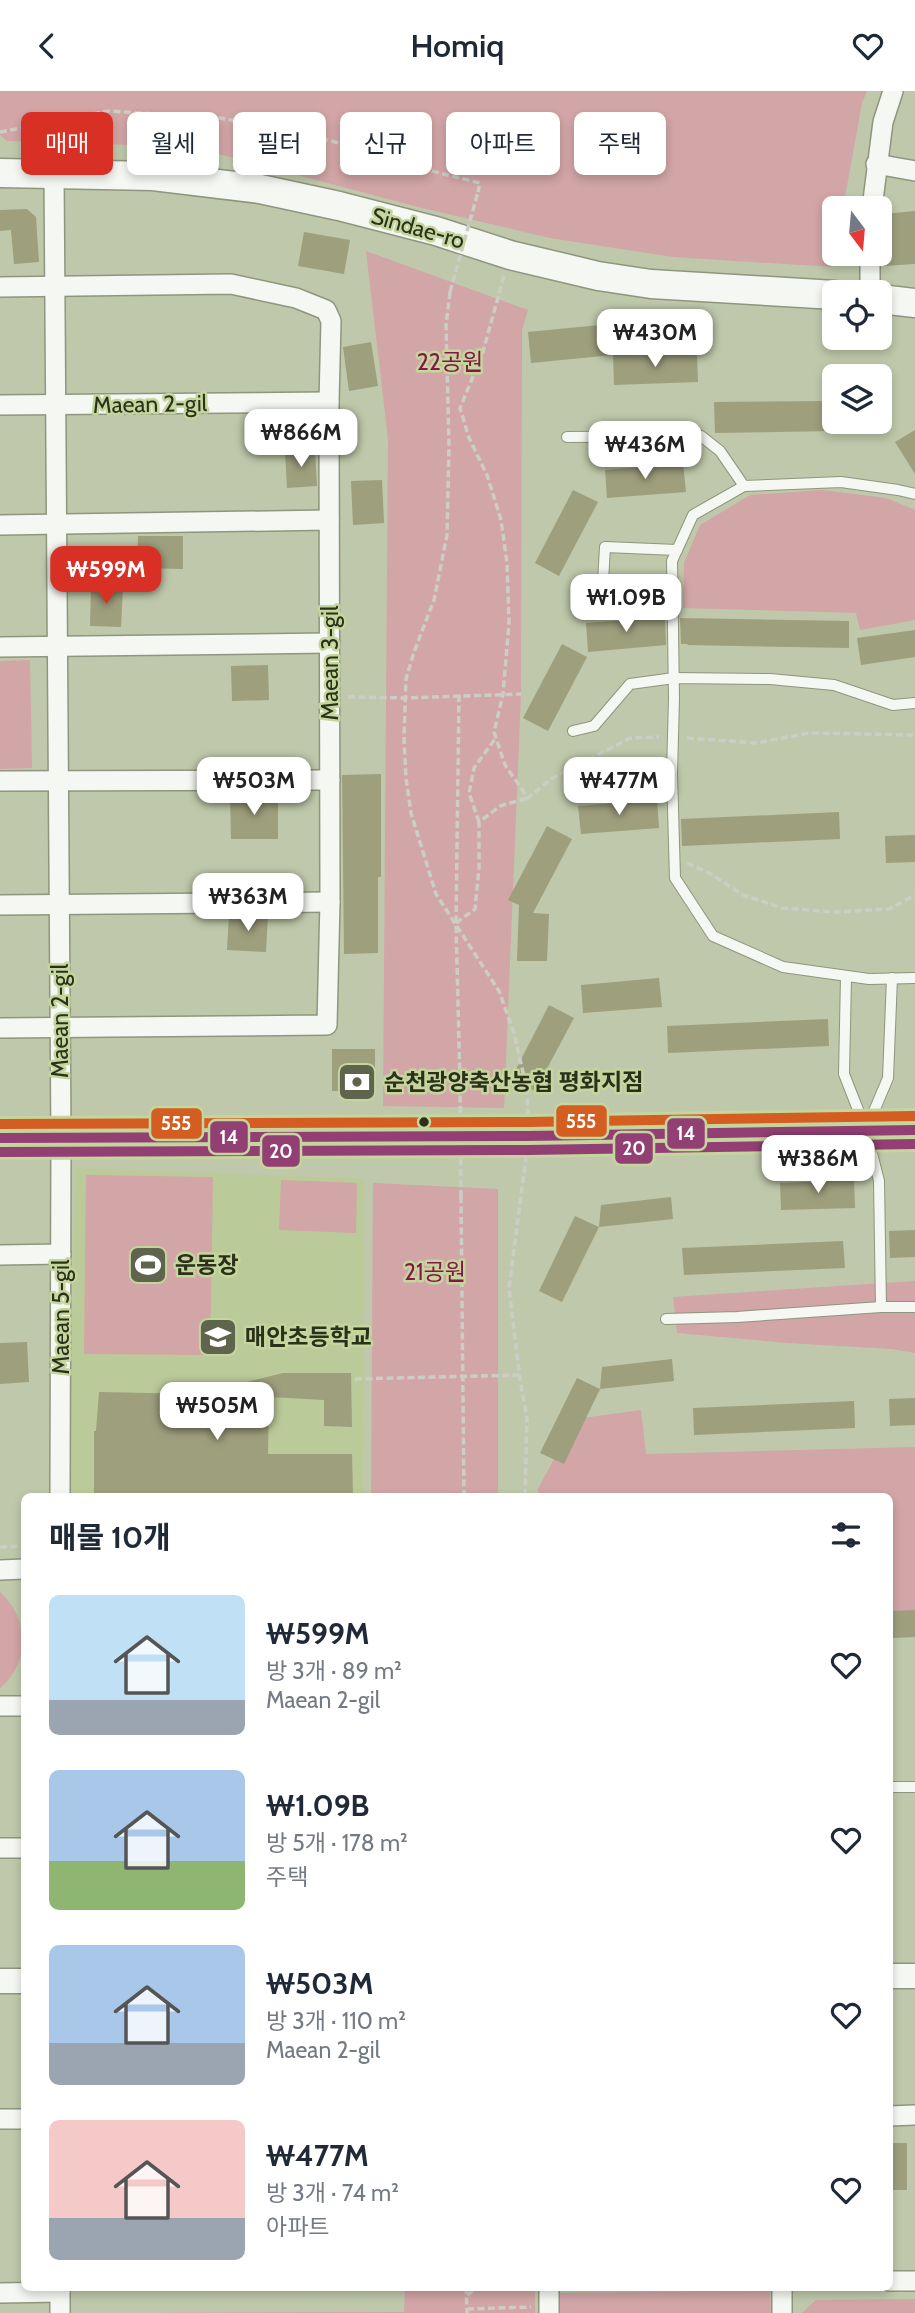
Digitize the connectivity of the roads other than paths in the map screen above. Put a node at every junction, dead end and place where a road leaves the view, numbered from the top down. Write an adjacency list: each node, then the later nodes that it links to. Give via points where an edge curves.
1 (893, 91): 2 (street)
2 (876, 165): 3 (street); 8 (street)
3 (915, 171)
4 (0, 173): 5 (main road, Sindae-ro)
5 (21, 173)
6 (54, 175): 10 (street, Maean 2-gil)
7 (104, 175): 11 (main road, Sindae-ro, via 260,189 403,222 598,276 651,284)
8 (873, 196)
9 (0, 287): 10 (street)
10 (55, 287): 14 (street, Maean 3-gil, via 231,284 296,298 326,310 331,321); 16 (street, Maean 2-gil)
11 (822, 294)
12 (892, 300): 13 (main road)
13 (915, 303)
14 (329, 402): 16 (street, Maean 2-gil); 20 (street, Maean 3-gil)
15 (0, 405): 16 (street, Maean 2-gil)
16 (56, 405): 21 (street, Maean 2-gil)
17 (567, 437): 18 (lane, via 701,436 720,451)
18 (744, 486): 19 (lane, via 841,482); 23 (lane, via 693,515)
19 (915, 494)
20 (329, 520): 21 (street); 25 (street, Maean 3-gil)
21 (57, 524): 22 (street); 26 (street, Maean 2-gil)
22 (0, 525)
23 (677, 550): 24 (lane, via 605,547); 28 (lane, via 672,561)
24 (602, 599)
25 (330, 643): 26 (street); 31 (street, Maean 3-gil)
26 (57, 646): 27 (street); 32 (street, Maean 2-gil)
27 (0, 647)
28 (674, 678): 29 (lane, via 834,685 893,705); 30 (lane, via 629,684 594,726); 37 (lane, via 675,878 713,936 783,967)
29 (915, 703)
30 (573, 731)
31 (330, 780): 32 (street); 34 (street, Maean 3-gil)
32 (58, 781): 33 (street); 36 (street, Maean 2-gil)
33 (0, 782)
34 (330, 902): 36 (street); 41 (street, Maean 3-gil, via 327,1025)
35 (0, 905): 36 (street)
36 (59, 905): 41 (street, Maean 2-gil)
37 (846, 977): 38 (lane); 42 (lane, via 844,1074)
38 (892, 978): 39 (lane); 42 (lane, via 888,1078)
39 (915, 978)
40 (0, 1028): 41 (street)
41 (60, 1028): 45 (street, Maean 2-gil)
42 (866, 1130): 43 (street); 45 (street); 48 (lane, via 879,1181)
43 (915, 1130)
44 (0, 1138): 45 (street)
45 (61, 1138): 46 (street, Maean 5-gil)
46 (61, 1254): 47 (street); 51 (street, Maean 5-gil)
47 (0, 1255)
48 (881, 1307): 49 (lane); 50 (lane)
49 (915, 1307)
50 (666, 1318)
51 (60, 1493)
52 (21, 1569): 53 (street)
53 (0, 1570)
54 (0, 1706): 55 (street)
55 (21, 1706)
56 (893, 1787): 57 (lane)
57 (915, 1787)
58 (21, 1847): 59 (street)
59 (0, 1848)
60 (893, 1976): 61 (street)
61 (915, 1976)
62 (0, 1980): 63 (street)
63 (21, 1981)
64 (915, 2115): 65 (street)
65 (893, 2116)
66 (0, 2119): 67 (street)
67 (21, 2119)
68 (893, 2281): 69 (street)
69 (915, 2281)
70 (40, 2291): 73 (street)
71 (60, 2291): 74 (street)
72 (782, 2291): 75 (street)
73 (0, 2293)
74 (61, 2313)
75 (782, 2313)

